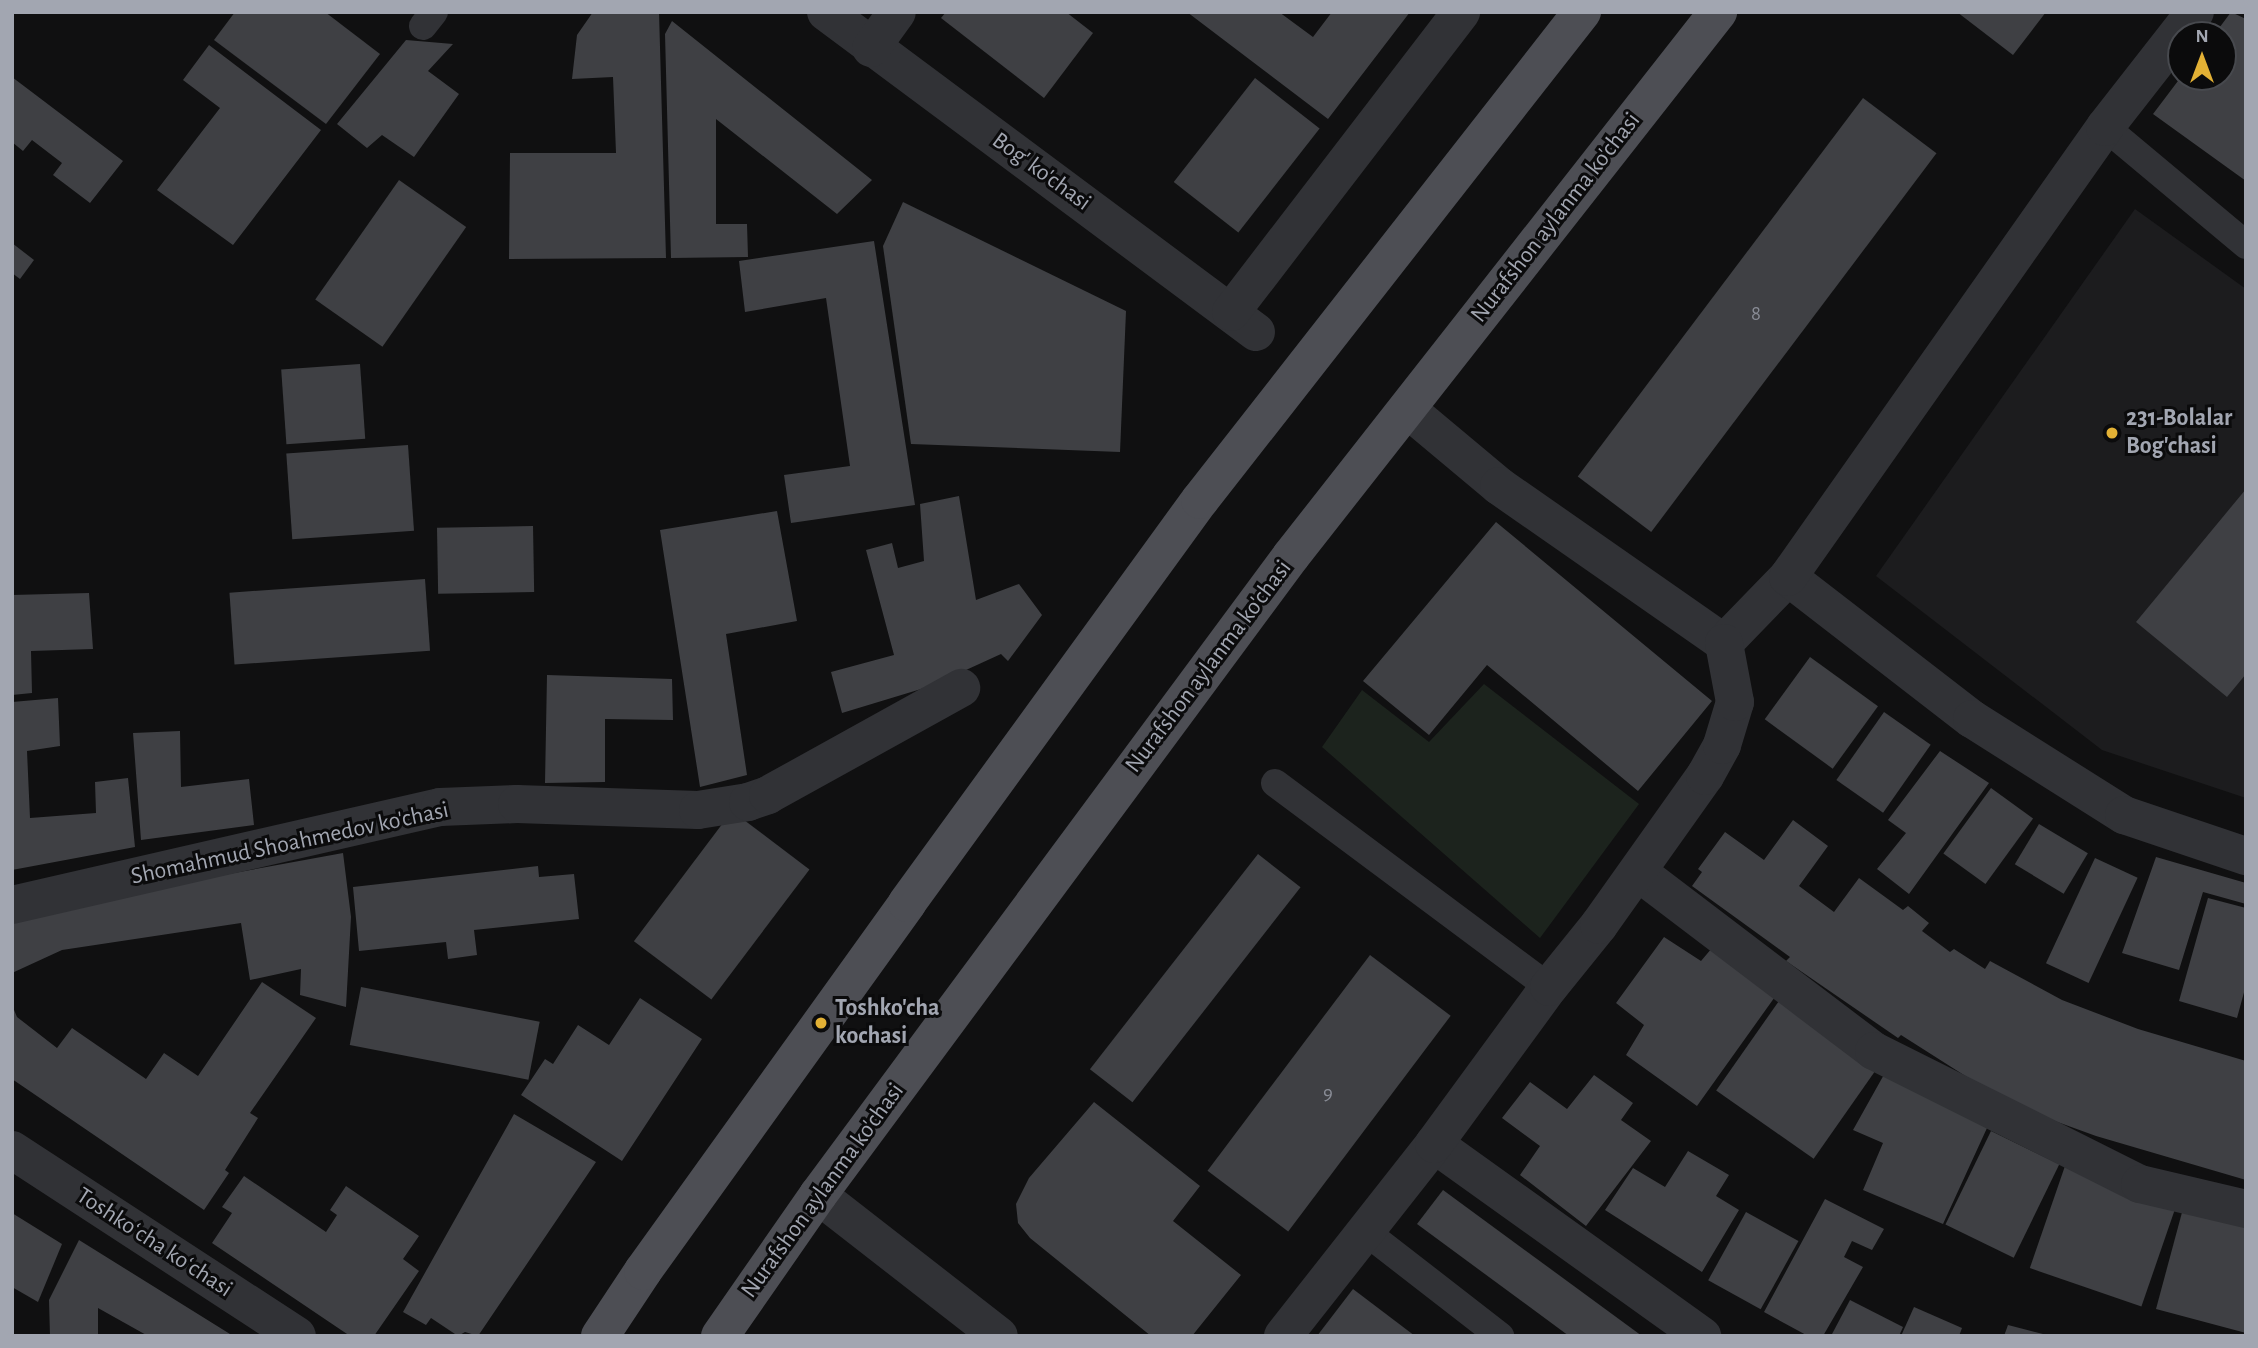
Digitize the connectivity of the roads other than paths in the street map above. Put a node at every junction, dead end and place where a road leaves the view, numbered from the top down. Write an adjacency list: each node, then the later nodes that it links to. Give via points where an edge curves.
1 (826, 12): 7 (street, Bog' ko'chasi)
2 (897, 12): 7 (street)
3 (1461, 12): 7 (street, Bog' ko'chasi, via 1243,322)
4 (1583, 12): 25 (main road, via 1200,500)
5 (1718, 12): 10 (main road, Nurafshon aylanma ko'chasi)
6 (2195, 12): 8 (street)
7 (871, 48)
8 (2105, 127): 9 (lane); 11 (street)
9 (2246, 245)
10 (1407, 409): 12 (street, via 1499,486); 21 (main road, Nurafshon aylanma ko'chasi, via 1291,556)
11 (1788, 577): 12 (street); 15 (street, via 1972,719 2124,815)
12 (1724, 643): 16 (street, via 1735,702 1722,745)
13 (961, 688): 17 (street, Shomahmud Shoahmedov ko'chasi, via 748,802 698,810 517,804 440,807)
14 (1275, 783): 18 (lane)
15 (2246, 856)
16 (1638, 872): 18 (street); 22 (street, via 1874,1051 2140,1184)
17 (12, 905)
18 (1549, 987): 19 (street)
19 (1434, 1144): 23 (street); 30 (street)
20 (12, 1150): 24 (street, Toshkoʻcha koʻchasi)
21 (818, 1195): 26 (main road, Nurafshon aylanma ko'chasi); 27 (street)
22 (2246, 1209)
23 (1366, 1232): 28 (street); 29 (lane)
24 (297, 1336)
25 (600, 1336)
26 (720, 1336)
27 (999, 1336)
28 (1283, 1336)
29 (1500, 1336)
30 (1702, 1336)

